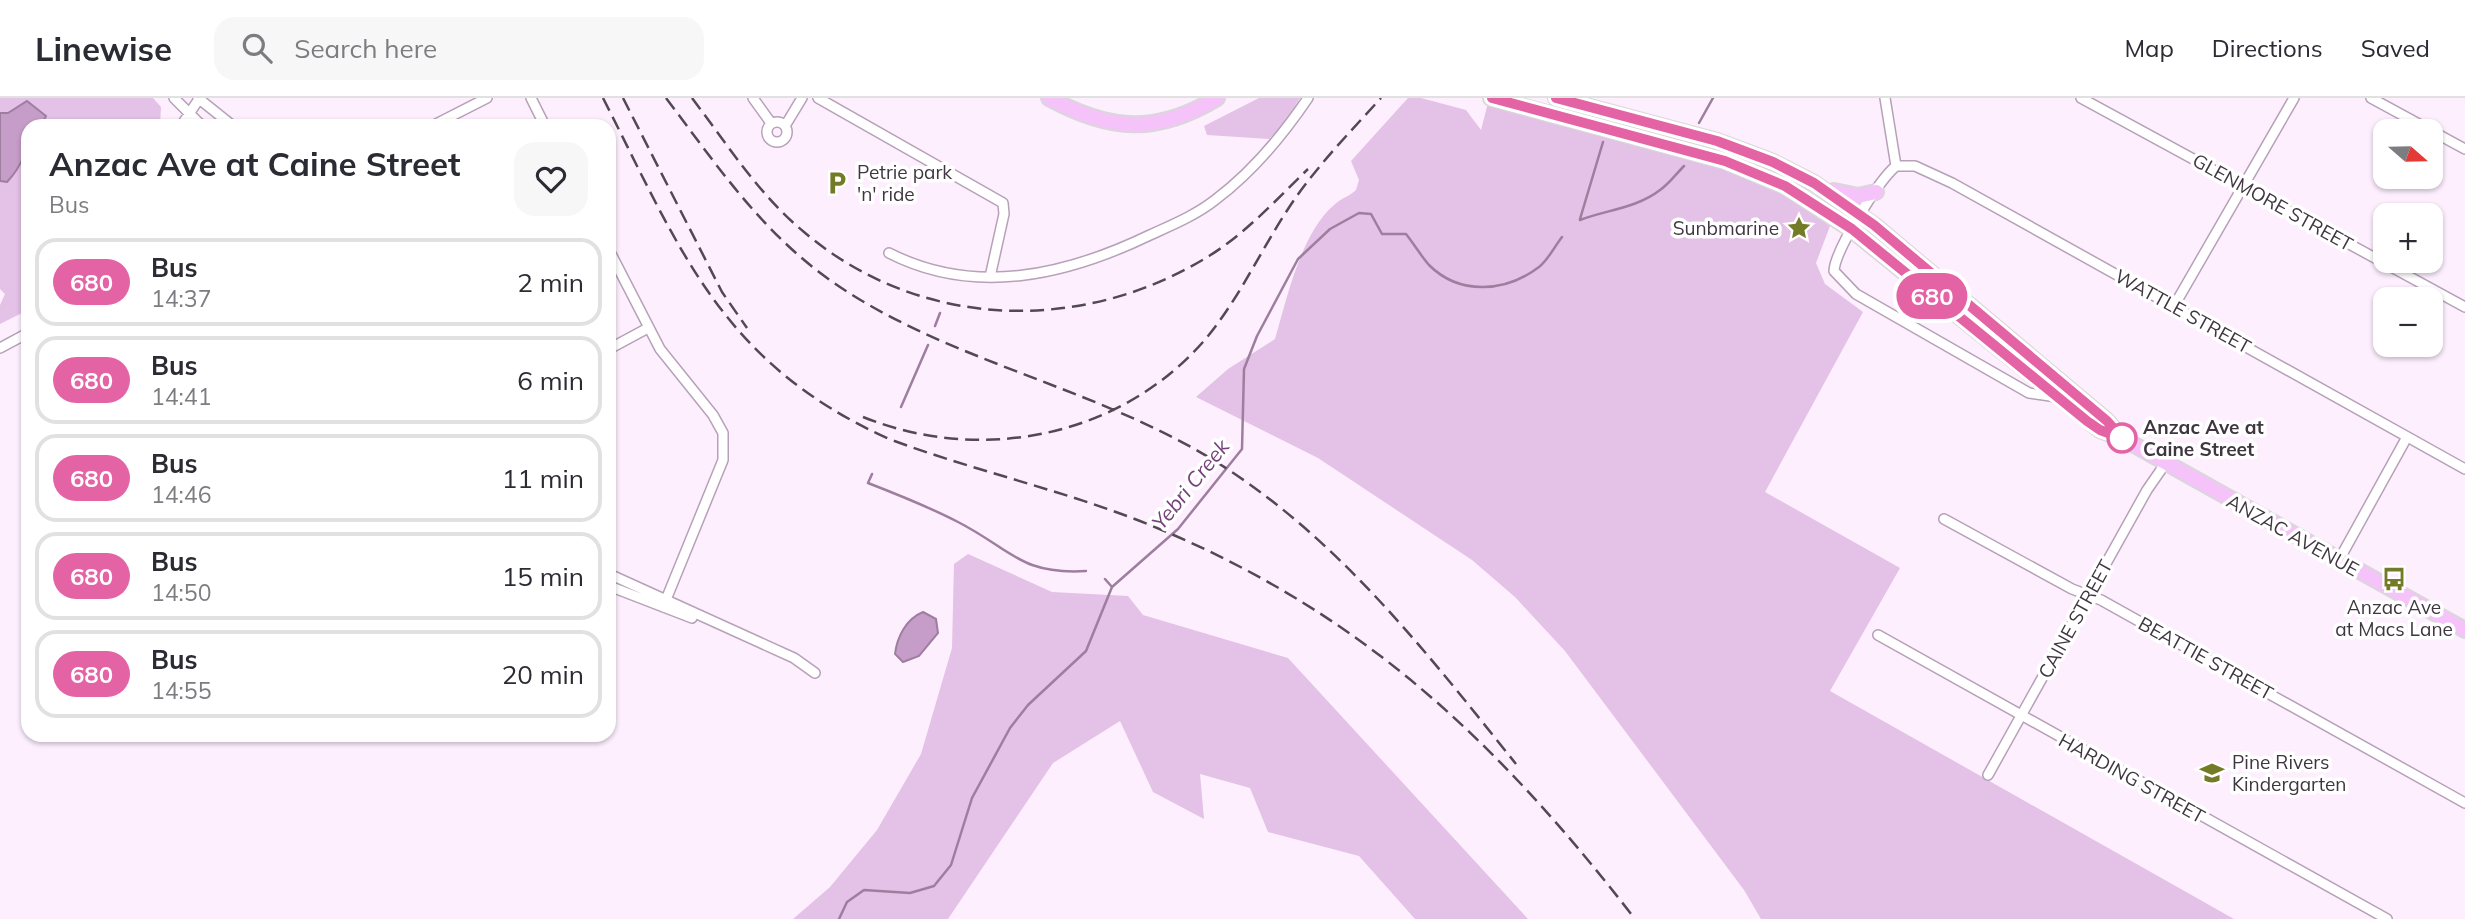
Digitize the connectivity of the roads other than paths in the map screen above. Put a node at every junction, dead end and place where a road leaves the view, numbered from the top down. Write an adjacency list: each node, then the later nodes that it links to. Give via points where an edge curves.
1 (174, 98): 17 (street)
2 (487, 98): 22 (street)
3 (531, 98): 23 (street)
4 (753, 98): 24 (street)
5 (802, 98): 25 (street)
6 (818, 98): 35 (street, via 1003,203)
7 (1049, 98): 8 (highway, via 1086,117 1134,125 1172,120)
8 (1217, 98)
9 (1491, 98): 32 (highway, ANZAC AVENUE, via 1735,164 1785,186)
10 (1556, 98): 29 (highway, ANZAC AVENUE, via 1748,151)
11 (1885, 98): 27 (street)
12 (2081, 98): 28 (street, GLENMORE STREET)
13 (2294, 98): 28 (street)
14 (2371, 98): 26 (street)
15 (201, 100): 17 (street); 20 (street); 21 (street)
16 (1305, 100): 35 (street, via 1292,124 1231,186 1195,213 1074,266 1031,276)
17 (188, 113): 18 (street); 19 (street)
18 (185, 119)
19 (192, 119)
20 (198, 119)
21 (224, 119)
22 (446, 119)
23 (542, 119)
24 (771, 123): 25 (street); 25 (street, via 766,132 773,142 785,139)
25 (785, 126)
26 (2465, 149)
27 (1896, 166): 30 (street); 36 (street, WATTLE STREET, via 1914,166 1952,183)
28 (2242, 184): 36 (street); 37 (street, GLENMORE STREET)
29 (1829, 192): 30 (highway, via 1858,196); 31 (highway, ANZAC AVENUE)
30 (1876, 192): 31 (street)
31 (1861, 216): 32 (street); 44 (highway, ANZAC AVENUE)
32 (1852, 229): 42 (highway, ANZAC AVENUE); 42 (street, via 1834,265 1838,279 1856,294 1970,355 2029,393)
33 (889, 253): 35 (street, via 954,274)
34 (616, 264): 38 (street)
35 (990, 277)
36 (2174, 306): 43 (street, WATTLE STREET)
37 (2465, 307)
38 (648, 328): 40 (street); 52 (street, via 721,426 724,442 720,469)
39 (21, 337): 41 (street)
40 (616, 345)
41 (0, 348)
42 (2057, 397): 44 (highway, ANZAC AVENUE, via 2100,430)
43 (2407, 437): 46 (street, WATTLE STREET); 48 (street)
44 (2122, 438): 45 (highway, ANZAC AVENUE)
45 (2165, 464): 48 (highway, ANZAC AVENUE); 51 (street, CAINE STREET)
46 (2465, 469)
47 (1944, 519): 51 (street, BEATTIE STREET)
48 (2339, 560): 53 (highway, ANZAC AVENUE)
49 (616, 578): 52 (street)
50 (616, 588): 52 (street)
51 (2088, 595): 56 (street, CAINE STREET); 58 (street, BEATTIE STREET)
52 (664, 603): 55 (street, via 794,657)
53 (2465, 630)
54 (1878, 635): 56 (street, HARDING STREET)
55 (815, 673)
56 (2020, 716): 57 (street, CAINE STREET); 59 (street, HARDING STREET)
57 (1988, 775)
58 (2465, 803)
59 (2387, 919)

